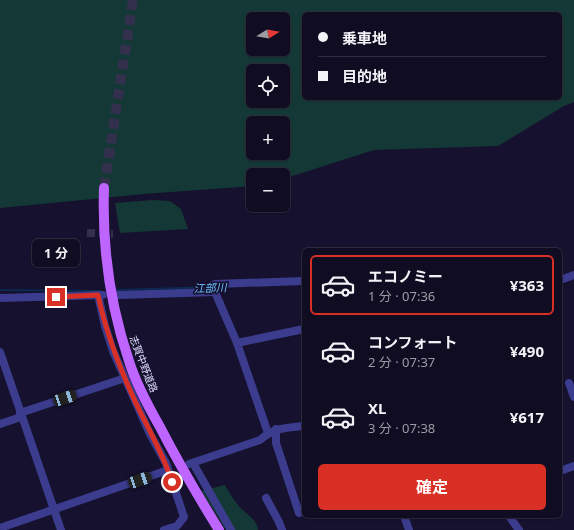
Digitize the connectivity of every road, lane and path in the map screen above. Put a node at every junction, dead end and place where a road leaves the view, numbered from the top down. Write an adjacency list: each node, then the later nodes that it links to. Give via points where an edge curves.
1 (104, 188): 30 (main road, 志賀中野道路, via 107,274 115,317 129,362 144,398)
2 (574, 275): 3 (street)
3 (562, 279)
4 (302, 281): 5 (street, via 215,284)
5 (215, 292): 6 (street); 9 (street)
6 (119, 295)
7 (0, 298): 11 (street, via 101,295 105,326)
8 (302, 329): 9 (street)
9 (237, 344): 18 (street)
10 (0, 352): 14 (street)
11 (125, 378): 14 (street); 20 (street)
12 (569, 383): 13 (street)
13 (574, 396)
14 (21, 415): 15 (street); 23 (street)
15 (0, 424)
16 (302, 426): 17 (street)
17 (276, 429): 18 (street); 24 (street, via 276,442)
18 (268, 433): 31 (street, via 260,440 191,463)
19 (574, 466): 21 (street)
20 (168, 470): 23 (street); 29 (street, via 184,517 177,526)
21 (562, 470)
22 (266, 498): 32 (street)
23 (54, 509): 27 (street); 28 (street)
24 (299, 513)
25 (405, 518): 33 (street)
26 (510, 518): 34 (street)
27 (0, 528)
28 (61, 530)
29 (164, 530)
30 (219, 530)
31 (231, 530)
32 (282, 530)
33 (409, 530)
34 (519, 530)

